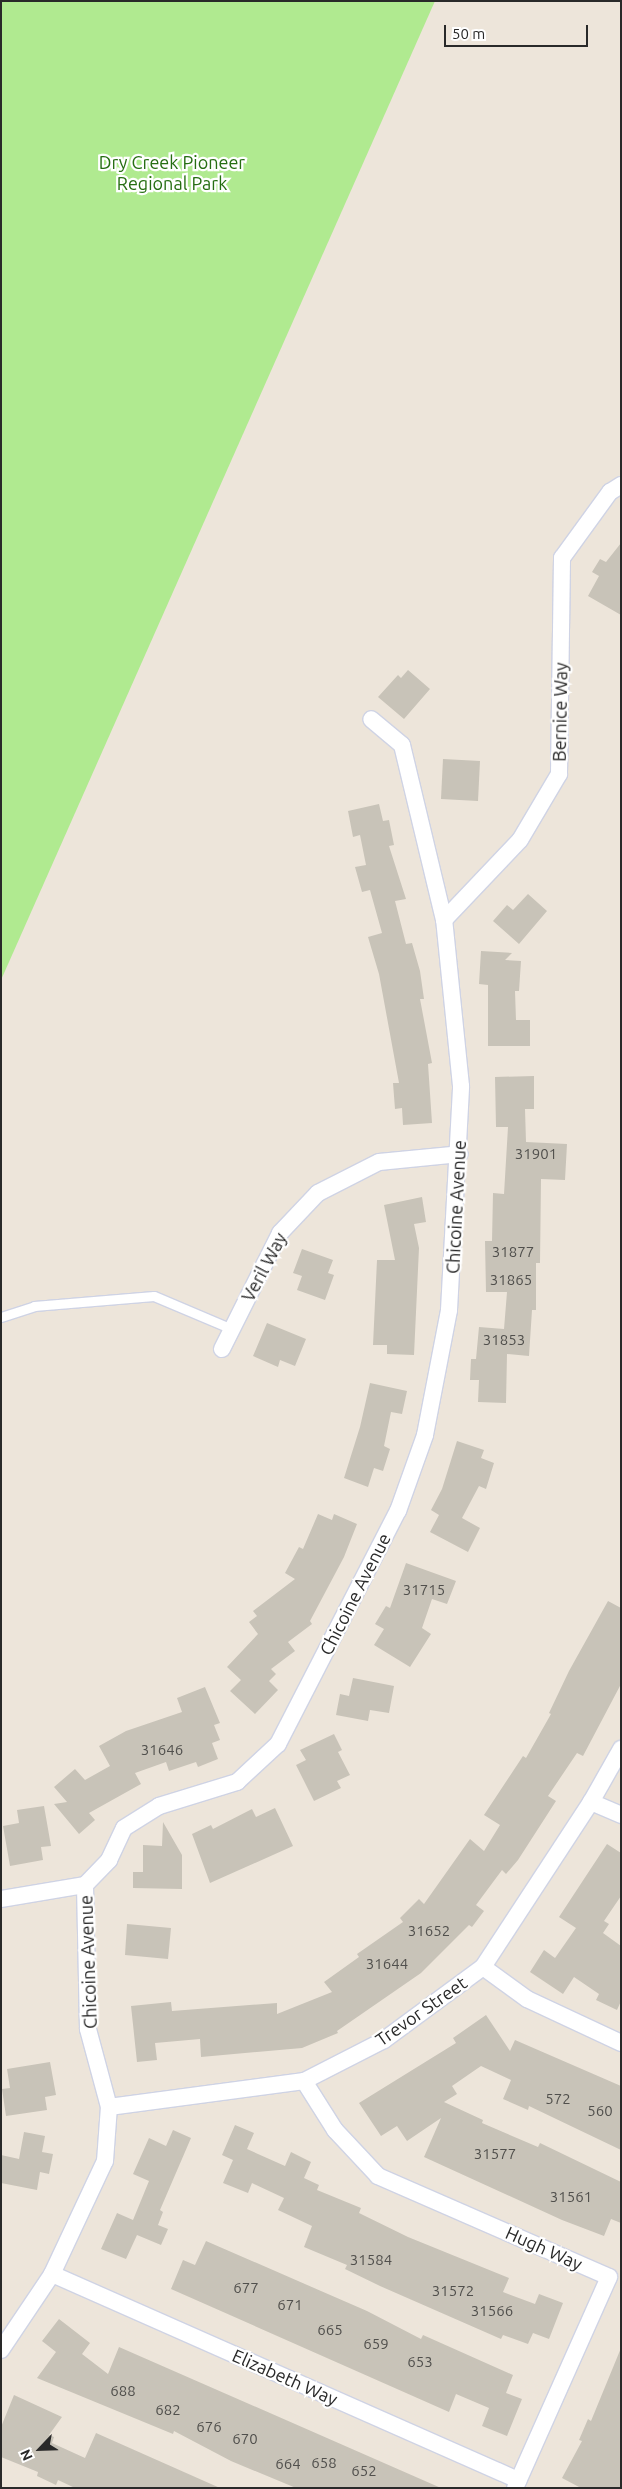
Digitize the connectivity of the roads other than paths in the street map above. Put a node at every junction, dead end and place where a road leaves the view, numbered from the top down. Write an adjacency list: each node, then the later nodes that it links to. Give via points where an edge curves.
1 (621, 485): 3 (street, Bernice Way, via 610,492 562,558 559,774 520,840)
2 (371, 719): 3 (street, Chicoine Avenue, via 402,745)
3 (444, 920): 4 (street, Chicoine Avenue, via 461,1086)
4 (460, 1154): 6 (street, Veril Way, via 379,1162 318,1193 280,1233); 11 (street, Chicoine Avenue, via 449,1310 425,1435 394,1519 278,1744 237,1782 159,1806 124,1828 109,1860)
5 (1, 1317): 6 (lane, via 34,1306 154,1296)
6 (232, 1329): 7 (street, Veril Way)
7 (222, 1349)
8 (621, 1749): 9 (street, Trevor Street)
9 (591, 1802): 10 (street); 13 (street, Trevor Street)
10 (621, 1815)
11 (85, 1885): 12 (street); 16 (street, Chicoine Avenue, via 88,2029)
12 (1, 1899)
13 (483, 1967): 14 (street, via 527,1999); 15 (street, Trevor Street, via 384,2040)
14 (621, 2043)
15 (304, 2081): 16 (street, Trevor Street); 19 (street, Hugh Way, via 335,2130 378,2176 609,2277)
16 (109, 2107): 17 (street, Chicoine Avenue, via 105,2162)
17 (52, 2274): 18 (street, Chicoine Avenue); 19 (street, Elizabeth Way)
18 (1, 2350)
19 (516, 2484)

